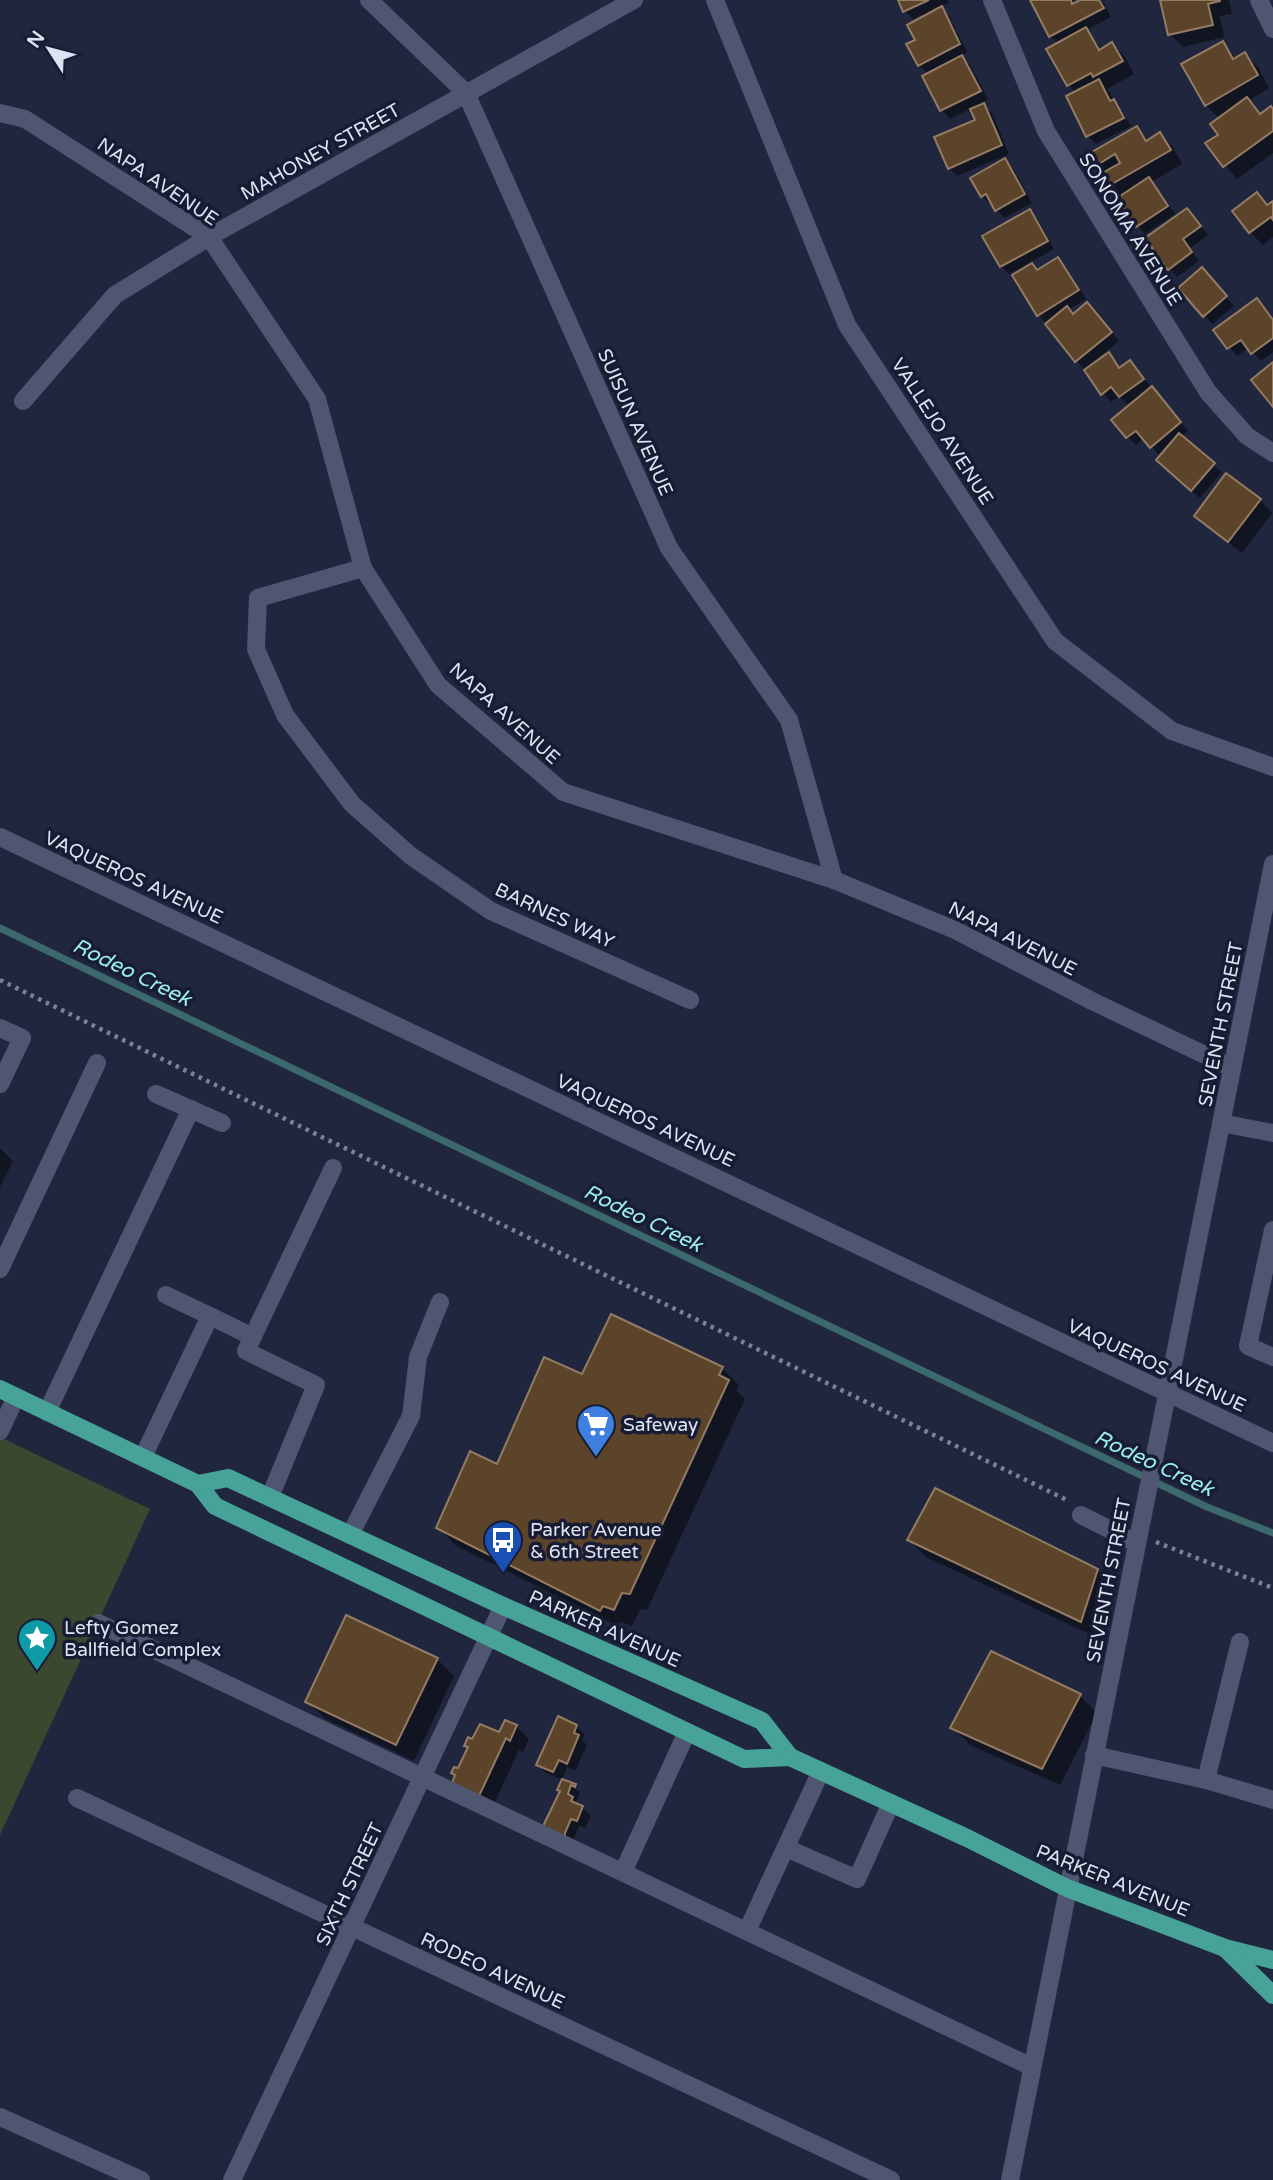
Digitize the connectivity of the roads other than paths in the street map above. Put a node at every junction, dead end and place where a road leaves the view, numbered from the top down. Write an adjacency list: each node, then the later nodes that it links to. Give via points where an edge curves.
1 (369, 0): 7 (street, SUISUN AVENUE)
2 (634, 0): 7 (street, MAHONEY STREET)
3 (715, 0): 13 (street, VALLEJO AVENUE, via 848,325 1055,641 1172,731)
4 (992, 0): 11 (street, SONOMA AVENUE, via 1046,131 1208,392 1247,436)
5 (1259, 0): 6 (street)
6 (1273, 29)
7 (466, 93): 9 (street, MAHONEY STREET); 16 (street, SUISUN AVENUE, via 669,548 789,720)
8 (0, 113): 9 (street, NAPA AVENUE, via 25,119)
9 (208, 237): 10 (street, MAHONEY STREET, via 115,295); 12 (street, NAPA AVENUE, via 317,399)
10 (23, 401)
11 (1273, 453)
12 (363, 568): 16 (street, NAPA AVENUE, via 438,685 563,792); 18 (street, BARNES WAY, via 258,598 256,649 285,715 352,804 411,856 491,911)
13 (1273, 768)
14 (0, 837): 37 (street, VAQUEROS AVENUE)
15 (1273, 864): 17 (street, SEVENTH STREET)
16 (834, 880): 21 (street, NAPA AVENUE, via 955,930)
17 (1265, 949): 21 (street, SEVENTH STREET)
18 (690, 1000)
19 (0, 1028): 22 (street, via 22,1038)
20 (97, 1063): 30 (street)
21 (1232, 1068): 26 (street, SEVENTH STREET)
22 (0, 1084)
23 (156, 1094): 24 (street)
24 (191, 1109): 25 (street); 38 (street)
25 (222, 1123)
26 (1221, 1123): 27 (street); 37 (street, SEVENTH STREET)
27 (1273, 1133)
28 (333, 1168): 34 (street)
29 (1273, 1230): 35 (street, via 1248,1346)
30 (0, 1269)
31 (166, 1295): 33 (street)
32 (440, 1302): 45 (street, via 418,1357 411,1416)
33 (210, 1316): 34 (street); 41 (street)
34 (253, 1337): 43 (street, via 246,1351 316,1385)
35 (1273, 1357)
36 (8, 1393): 38 (main road, PARKER AVENUE); 39 (street)
37 (1167, 1394): 40 (street, VAQUEROS AVENUE); 46 (street, SEVENTH STREET)
38 (47, 1412): 41 (main road, PARKER AVENUE)
39 (0, 1431)
40 (1273, 1443)
41 (143, 1457): 42 (main road, PARKER AVENUE)
42 (198, 1484): 43 (main road, PARKER AVENUE, via 228,1478); 49 (main road, PARKER AVENUE, via 215,1506)
43 (270, 1497): 45 (main road, PARKER AVENUE)
44 (1078, 1510): 46 (street)
45 (350, 1535): 47 (main road, PARKER AVENUE)
46 (1137, 1539): 52 (street, SEVENTH STREET)
47 (503, 1606): 49 (street, SIXTH STREET); 53 (main road, PARKER AVENUE, via 762,1721)
48 (98, 1622): 55 (street)
49 (489, 1637): 51 (main road, PARKER AVENUE); 55 (street, SIXTH STREET)
50 (1240, 1642): 56 (street)
51 (687, 1732): 53 (main road, PARKER AVENUE, via 744,1759); 61 (street)
52 (1094, 1755): 56 (street); 62 (street, SEVENTH STREET)
53 (790, 1757): 54 (main road, PARKER AVENUE)
54 (821, 1771): 59 (main road, PARKER AVENUE); 60 (street)
55 (422, 1777): 61 (street); 63 (street, SIXTH STREET)
56 (1206, 1780): 58 (street)
57 (77, 1798): 63 (street, RODEO AVENUE)
58 (1273, 1800)
59 (891, 1804): 60 (street, via 857,1879); 62 (main road, PARKER AVENUE)
60 (786, 1848): 64 (street)
61 (623, 1872): 64 (street)
62 (1067, 1888): 65 (main road, PARKER AVENUE); 68 (street, SEVENTH STREET)
63 (351, 1927): 71 (street, SIXTH STREET); 72 (street, RODEO AVENUE)
64 (747, 1931): 68 (street)
65 (1225, 1948): 66 (main road, PARKER AVENUE); 67 (main road)
66 (1273, 1960)
67 (1273, 1995)
68 (1032, 2067): 73 (street, SEVENTH STREET)
69 (0, 2118): 70 (street)
70 (141, 2180)
71 (232, 2180)
72 (891, 2180)
73 (1010, 2180)

